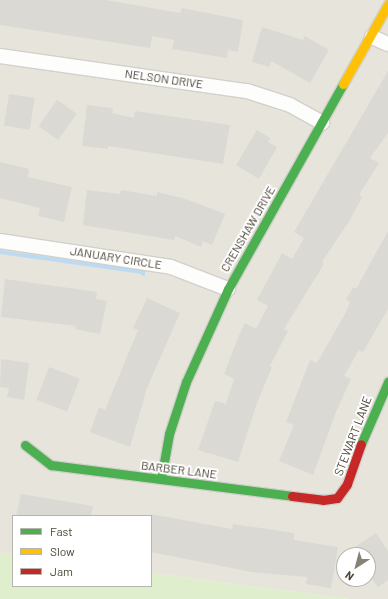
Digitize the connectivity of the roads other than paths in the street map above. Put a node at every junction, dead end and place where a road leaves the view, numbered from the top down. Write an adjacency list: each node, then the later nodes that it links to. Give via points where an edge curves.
1 (388, 4): 2 (street, CRENSHAW DRIVE)
2 (372, 37): 3 (street); 5 (street, CRENSHAW DRIVE)
3 (388, 44)
4 (0, 56): 5 (street, NELSON DRIVE, via 247,91 290,106)
5 (322, 123): 7 (street, CRENSHAW DRIVE)
6 (0, 241): 7 (street, JANUARY CIRCLE, via 171,267)
7 (228, 288): 10 (street, CRENSHAW DRIVE, via 186,382 169,434)
8 (388, 382): 11 (street, STEWART LANE, via 370,419 347,484)
9 (25, 445): 10 (street, BARBER LANE, via 51,465)
10 (161, 479): 11 (street, BARBER LANE, via 323,500)
11 (337, 498)

